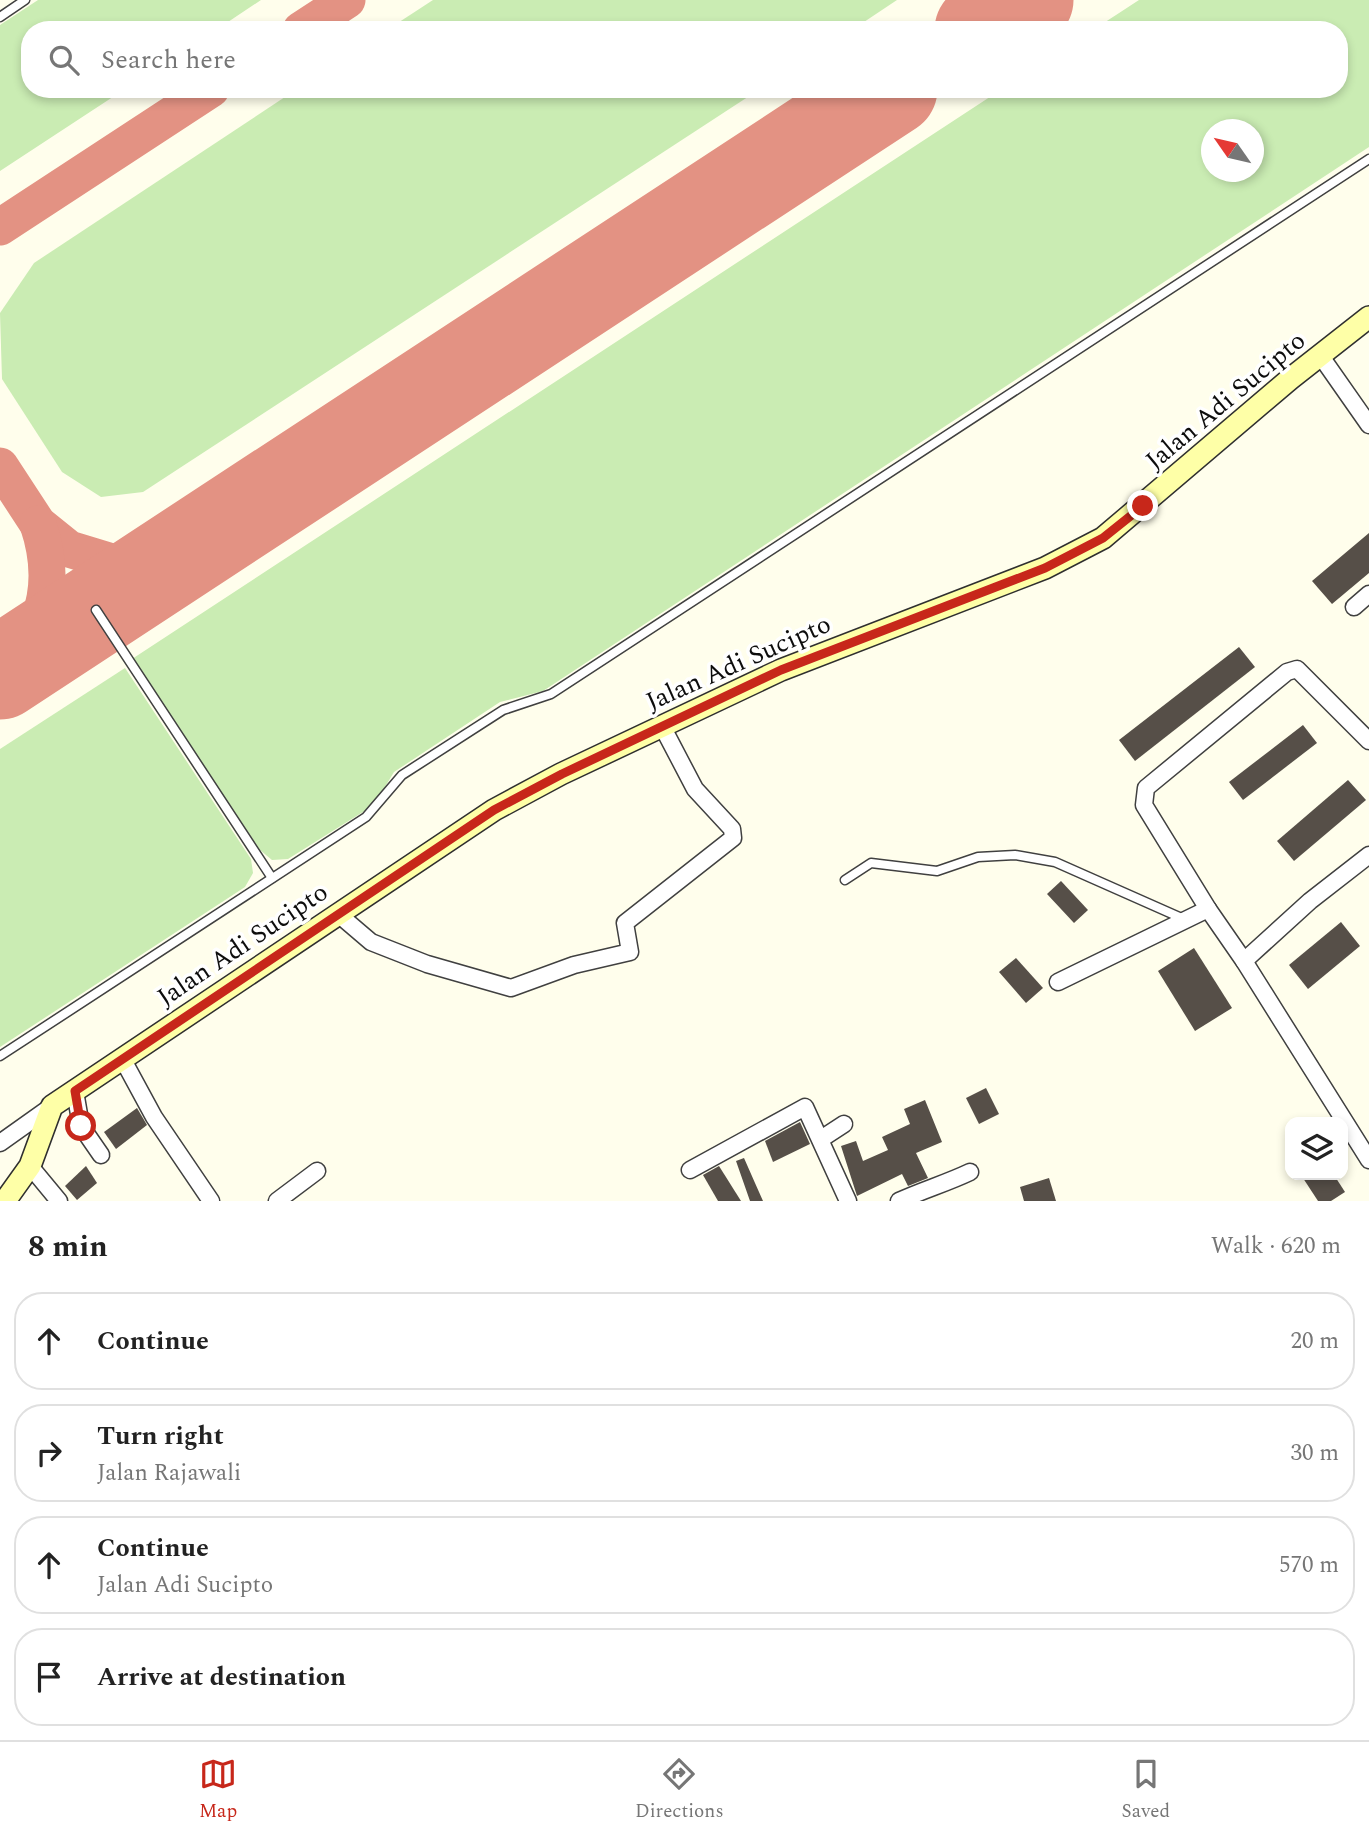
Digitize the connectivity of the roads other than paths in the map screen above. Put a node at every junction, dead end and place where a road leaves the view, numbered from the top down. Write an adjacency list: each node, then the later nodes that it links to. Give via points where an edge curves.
1 (25, 0): 2 (lane)
2 (0, 17)
3 (1369, 159): 13 (lane, via 551,694 503,710 402,775 373,811)
4 (1369, 317): 5 (street, Jalan Adi Sucipto)
5 (1320, 355): 6 (street); 10 (street, Jalan Adi Sucipto, via 1103,538 1045,568 781,670)
6 (1369, 425)
7 (1369, 594): 8 (street)
8 (1354, 607)
9 (96, 610): 13 (lane)
10 (662, 726): 16 (street, Jalan Adi Sucipto, via 494,810); 16 (street, via 695,789 732,829 733,838 625,923 630,952 574,965 511,988 371,942)
11 (1369, 743): 15 (street, via 1297,669 1146,788 1144,805)
12 (1369, 855): 18 (street)
13 (272, 878): 20 (lane)
14 (845, 880): 17 (lane, via 871,863 937,871 978,857 1015,855 1055,862)
15 (1208, 909): 17 (street); 18 (street)
16 (337, 913): 21 (street, Jalan Adi Sucipto)
17 (1186, 920): 19 (street)
18 (1244, 961): 28 (street)
19 (1058, 982)
20 (0, 1056)
21 (122, 1058): 22 (street, Jalan Adi Sucipto); 35 (street, via 154,1117)
22 (75, 1091): 23 (street, Jalan Adi Sucipto); 27 (street, via 81,1126)
23 (52, 1107): 26 (street); 29 (street)
24 (844, 1124): 25 (street)
25 (821, 1139): 30 (street, via 809,1110 801,1107); 37 (street)
26 (0, 1143)
27 (101, 1155)
28 (1369, 1160)
29 (30, 1166): 33 (street); 34 (street)
30 (690, 1170)
31 (317, 1171): 36 (street)
32 (970, 1172): 38 (street)
33 (5, 1201)
34 (59, 1201)
35 (211, 1201)
36 (277, 1201)
37 (848, 1201)
38 (899, 1201)

